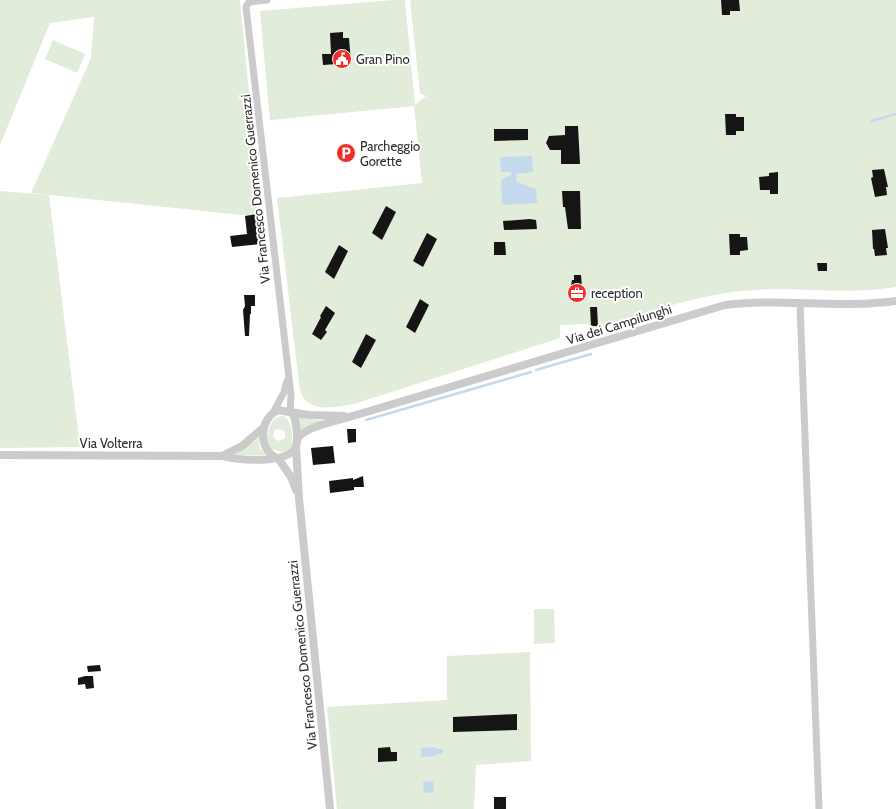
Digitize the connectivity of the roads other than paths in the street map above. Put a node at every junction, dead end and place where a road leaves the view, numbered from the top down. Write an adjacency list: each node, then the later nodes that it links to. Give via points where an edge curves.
1 (267, 0): 4 (street, Via Francesco Domenico Guerrazzi, via 249,2 246,7)
2 (896, 301): 3 (street, Via dei Campilunghi, via 869,305)
3 (800, 304): 7 (street, Via dei Campilunghi, via 748,302 720,306); 17 (street)
4 (288, 375): 5 (street, Via Francesco Domenico Guerrazzi, via 284,392); 6 (street, Via Francesco Domenico Guerrazzi)
5 (273, 413): 6 (street, via 277,410); 8 (street)
6 (291, 413): 7 (street, Via dei Campilunghi, via 328,417); 9 (street)
7 (356, 415): 9 (street, Via dei Campilunghi, via 308,430 300,434)
8 (264, 428): 11 (street, Via Volterra, via 242,446); 12 (street, via 264,444 270,454)
9 (296, 443): 12 (street, via 286,456); 15 (street, Via Francesco Domenico Guerrazzi)
10 (0, 456): 11 (street, Via Volterra)
11 (222, 456): 13 (street, Via Volterra, via 231,459)
12 (277, 458): 13 (street, Via Volterra); 14 (street, Via Francesco Domenico Guerrazzi)
13 (265, 460): 14 (street)
14 (283, 467): 15 (street, Via Francesco Domenico Guerrazzi, via 291,477)
15 (299, 498): 16 (street, Via Francesco Domenico Guerrazzi)
16 (330, 809)
17 (819, 809)

